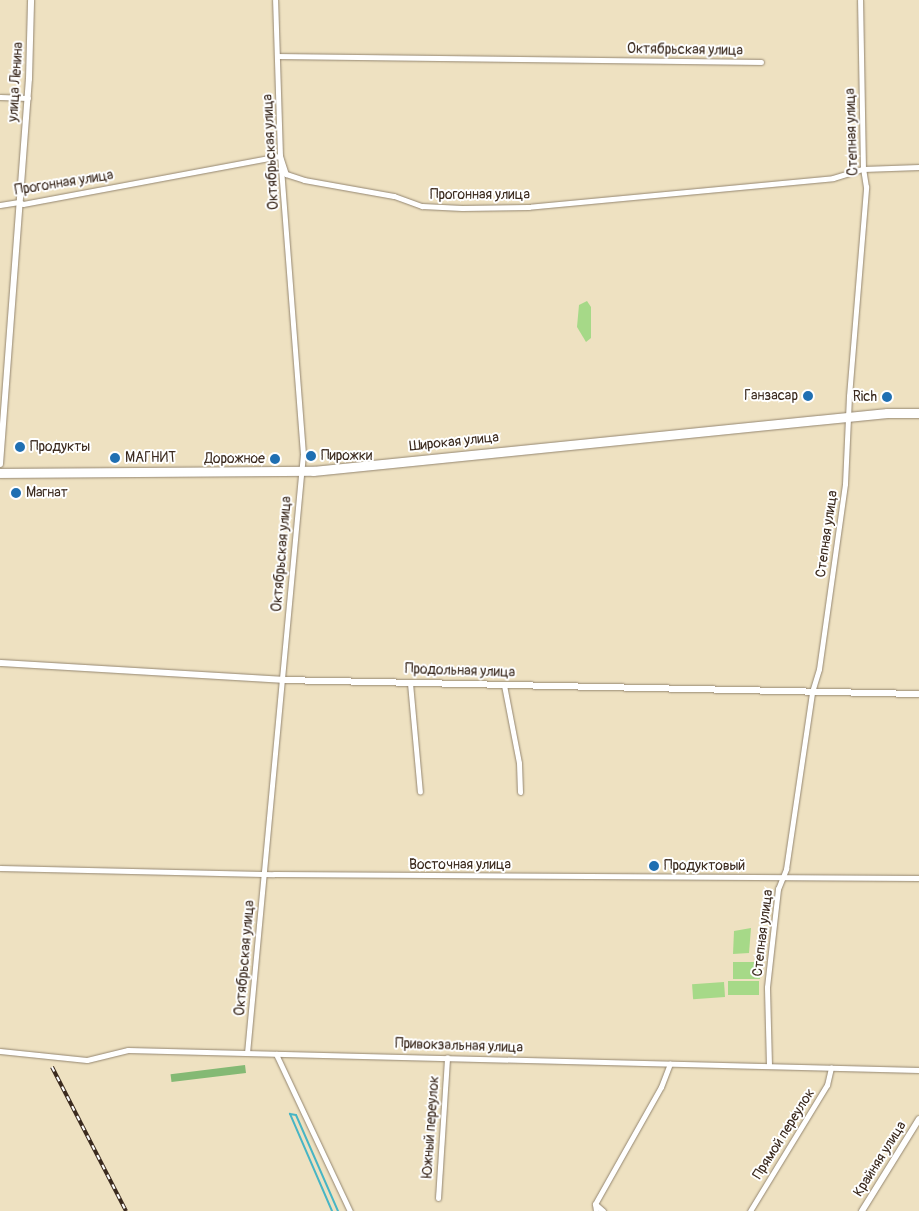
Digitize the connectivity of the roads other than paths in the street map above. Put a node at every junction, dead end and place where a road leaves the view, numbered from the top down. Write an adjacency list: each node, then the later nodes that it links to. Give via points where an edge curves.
1 (31, 0): 7 (street, улица Ленина)
2 (275, 0): 4 (street, Октябрьская улица)
3 (860, 0): 10 (street, Степная улица)
4 (278, 56): 5 (street, Октябрьская улица); 8 (street, Октябрьская улица)
5 (761, 62)
6 (0, 97): 7 (street)
7 (28, 98): 11 (street, улица Ленина)
8 (280, 156): 10 (street, Прогонная улица, via 286,174 304,180 394,196 422,206 462,208 548,206 833,178); 11 (street, Прогонная улица, via 23,204); 16 (street, Октябрьская улица, via 294,309 303,454)
9 (919, 167): 10 (street, Прогонная улица)
10 (863, 169): 14 (street, Степная улица, via 866,187)
11 (19, 202): 12 (street, Прогонная улица); 15 (street, улица Ленина)
12 (0, 205)
13 (916, 412): 14 (main road, Широкая улица)
14 (848, 417): 16 (main road, Широкая улица); 22 (street, Степная улица, via 840,532 819,669)
15 (0, 464)
16 (301, 472): 17 (main road, Широкая улица); 19 (street, Октябрьская улица)
17 (0, 473)
18 (0, 663): 19 (street, Продольная улица)
19 (282, 680): 20 (street, Продольная улица); 27 (street, Октябрьская улица)
20 (410, 683): 21 (street, Продольная улица); 24 (street)
21 (504, 685): 22 (street, Продольная улица); 25 (street, via 519,763)
22 (812, 692): 23 (street, Продольная улица); 28 (street, Степная улица, via 786,869)
23 (919, 694)
24 (420, 792)
25 (520, 792)
26 (0, 868): 27 (street, Восточная улица)
27 (264, 874): 28 (street, Восточная улица); 31 (street, Октябрьская улица)
28 (782, 878): 29 (street, Восточная улица); 35 (street, Степная улица, via 767,987)
29 (919, 878)
30 (0, 1051): 31 (street, Привокзальная улица, via 87,1060 128,1050)
31 (247, 1053): 32 (street, Привокзальная улица)
32 (276, 1054): 33 (street, Привокзальная улица); 41 (street)
33 (447, 1057): 34 (street, Привокзальная улица); 39 (street, Южный переулок)
34 (670, 1064): 35 (street, Привокзальная улица); 40 (street, via 661,1087)
35 (769, 1065): 36 (street, Привокзальная улица)
36 (831, 1067): 37 (street, Привокзальная улица); 44 (street, Прямой переулок, via 827,1085)
37 (919, 1070)
38 (919, 1119): 45 (street, Крайняя улица)
39 (438, 1198)
40 (595, 1204): 42 (street); 43 (street)
41 (350, 1211)
42 (596, 1211)
43 (604, 1211)
44 (750, 1211)
45 (862, 1211)

